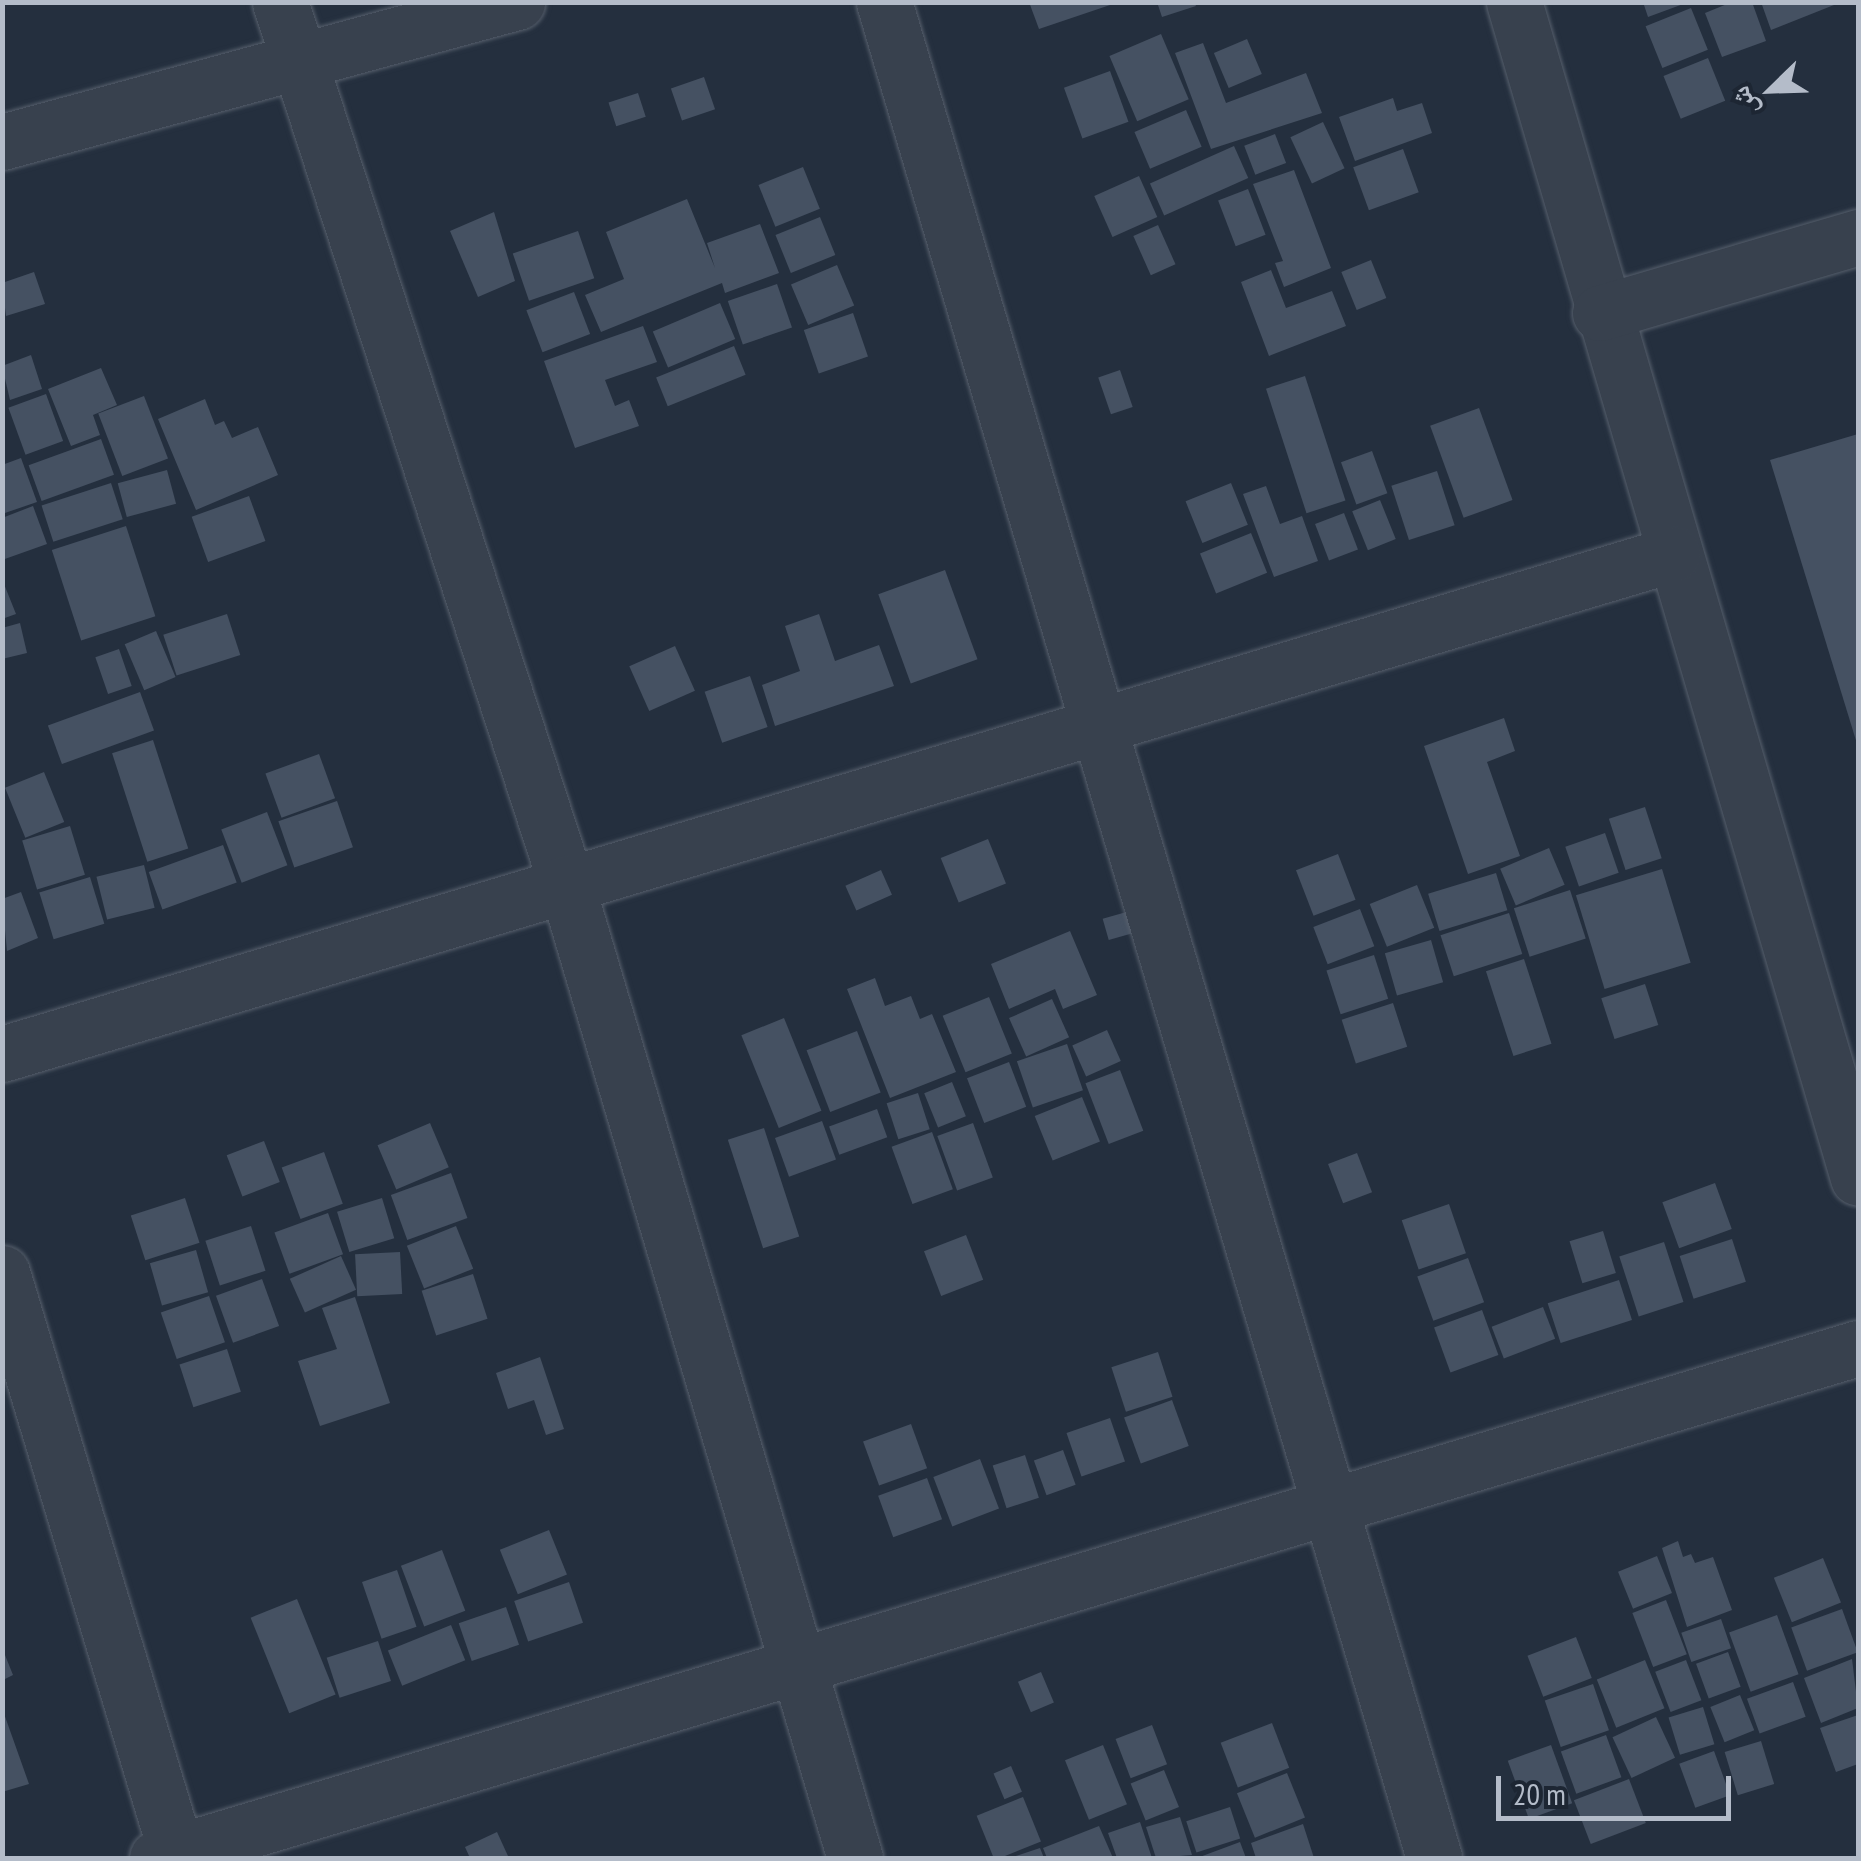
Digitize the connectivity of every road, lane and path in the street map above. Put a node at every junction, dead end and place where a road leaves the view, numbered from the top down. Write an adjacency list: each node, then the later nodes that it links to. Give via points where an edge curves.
1 (280, 2): 5 (street)
2 (516, 2): 5 (street)
3 (884, 2): 10 (street)
4 (1514, 2): 8 (street)
5 (298, 64): 6 (street); 11 (street)
6 (2, 142)
7 (1858, 238): 8 (street)
8 (1600, 312): 9 (street)
9 (1673, 554): 10 (street); 13 (street)
10 (1101, 722): 11 (street); 16 (street)
11 (566, 883): 12 (street); 17 (street)
12 (2, 1054)
13 (1858, 1178)
14 (2, 1273): 18 (street)
15 (1858, 1348): 16 (street)
16 (1331, 1504): 17 (street); 20 (street)
17 (801, 1664): 18 (street); 19 (street)
18 (170, 1857)
19 (855, 1858)
20 (1434, 1858)

